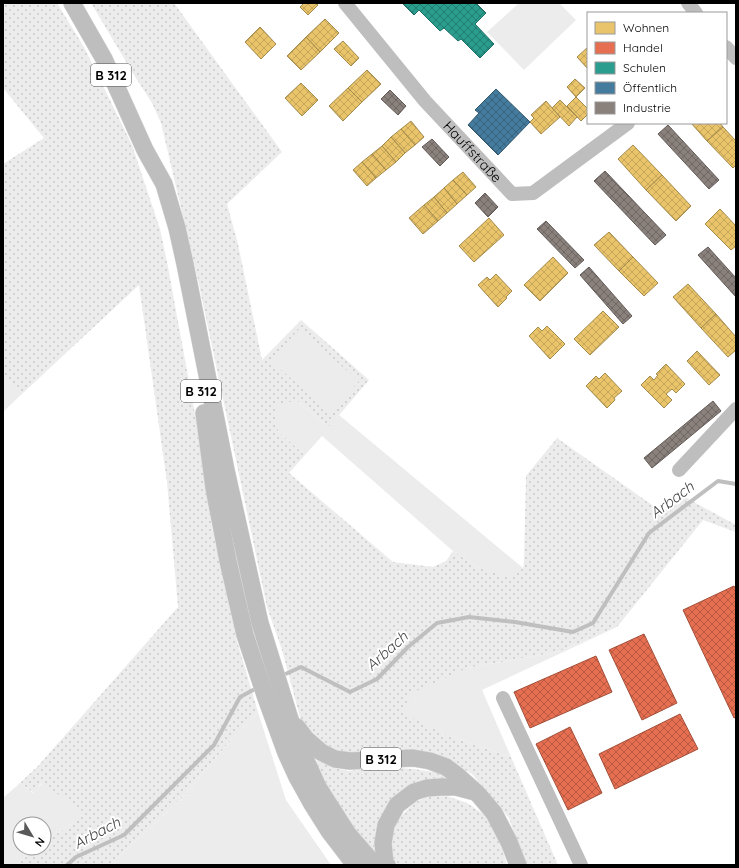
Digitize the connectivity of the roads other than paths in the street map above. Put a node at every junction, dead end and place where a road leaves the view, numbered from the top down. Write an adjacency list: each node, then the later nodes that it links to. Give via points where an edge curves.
1 (72, 3): 6 (main road, B 312, via 104,59)
2 (345, 3): 5 (street, Hauffstraße, via 424,102 512,194 533,193)
3 (688, 3): 4 (street)
4 (695, 12)
5 (627, 124)
6 (145, 150): 10 (main road, B 312, via 164,184 177,228 260,623); 12 (main road, B 312, via 197,363 214,488 245,635 286,753 297,777 329,831)
7 (736, 409): 8 (street)
8 (679, 470)
9 (503, 698): 16 (street)
10 (290, 719): 11 (main road, B 312, via 306,739 321,752 335,759 350,761 412,758 430,761 446,767); 13 (main road, B 312, via 318,787 348,834)
11 (477, 793): 14 (main road, via 456,787 427,788 414,792 397,805 386,825 383,843); 15 (main road, B 312, via 494,813)
12 (355, 865)
13 (375, 865)
14 (387, 865)
15 (518, 865)
16 (581, 865)

